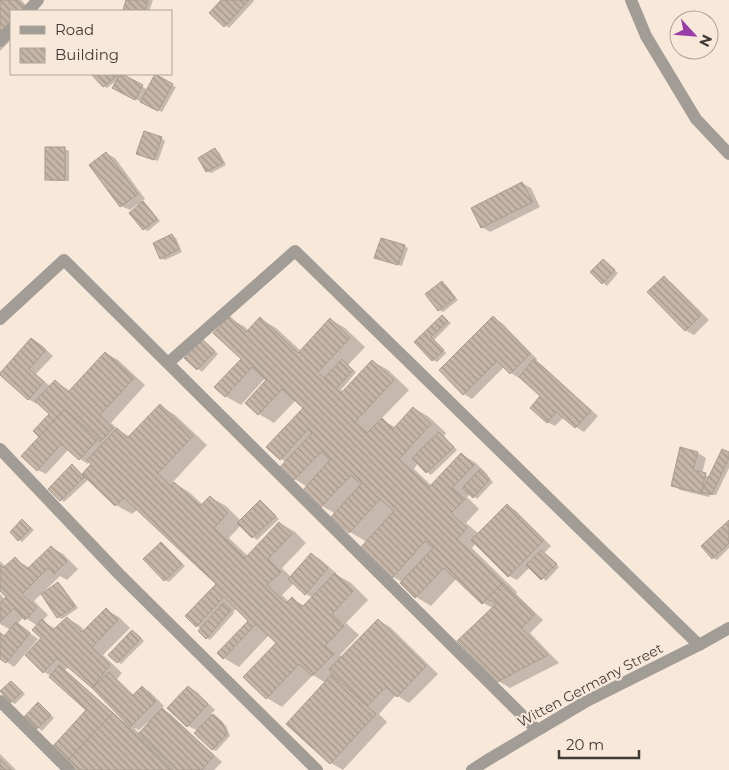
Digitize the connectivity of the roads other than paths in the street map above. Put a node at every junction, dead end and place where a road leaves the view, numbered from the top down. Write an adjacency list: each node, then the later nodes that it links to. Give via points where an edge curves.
1 (38, 0): 3 (street)
2 (631, 0): 6 (street, via 646,36 696,119)
3 (29, 10)
4 (10, 30): 5 (street)
5 (0, 41)
6 (729, 154)
7 (0, 319): 8 (street, via 64,260)
8 (168, 363): 11 (street, via 295,251); 13 (street)
9 (0, 449): 15 (street, via 119,574)
10 (728, 630): 11 (street, Witten Germany Street)
11 (699, 644): 13 (street, Witten Germany Street)
12 (0, 701): 14 (street)
13 (537, 730): 16 (street, Witten Germany Street)
14 (69, 770)
15 (317, 770)
16 (472, 770)

